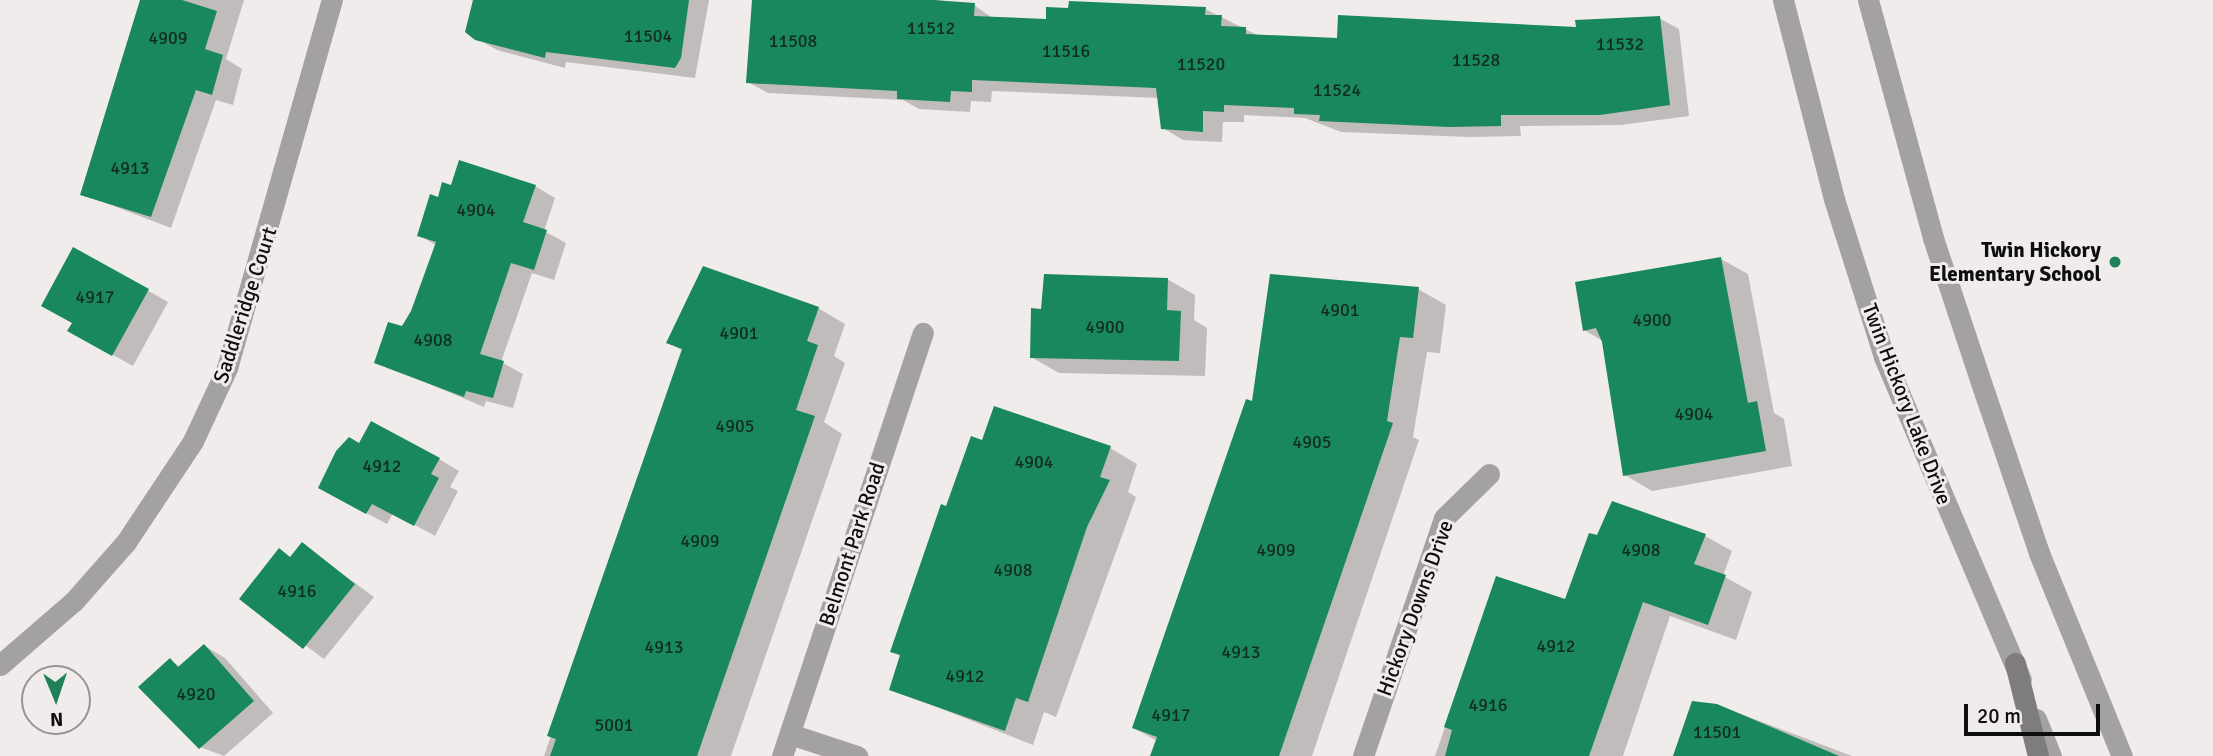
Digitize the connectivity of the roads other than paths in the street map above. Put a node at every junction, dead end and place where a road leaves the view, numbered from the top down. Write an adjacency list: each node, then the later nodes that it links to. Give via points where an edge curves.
1 (332, 0): 7 (street, Saddleridge Court, via 235,342 193,441 126,542 74,601)
2 (1783, 0): 6 (street, Twin Hickory Lake Drive, via 1834,199 1884,357)
3 (1868, 0): 14 (street, via 1933,238 1976,368 2039,553)
4 (923, 333): 8 (street, Belmont Park Road)
5 (1489, 474): 11 (street, Hickory Downs Drive, via 1444,518)
6 (2015, 663): 12 (main road); 13 (street, Twin Hickory Lake Drive)
7 (0, 665)
8 (790, 734): 9 (street, Belmont Park Road); 10 (street)
9 (782, 756)
10 (857, 756)
11 (1363, 756)
12 (2038, 756)
13 (2051, 756)
14 (2122, 756)

